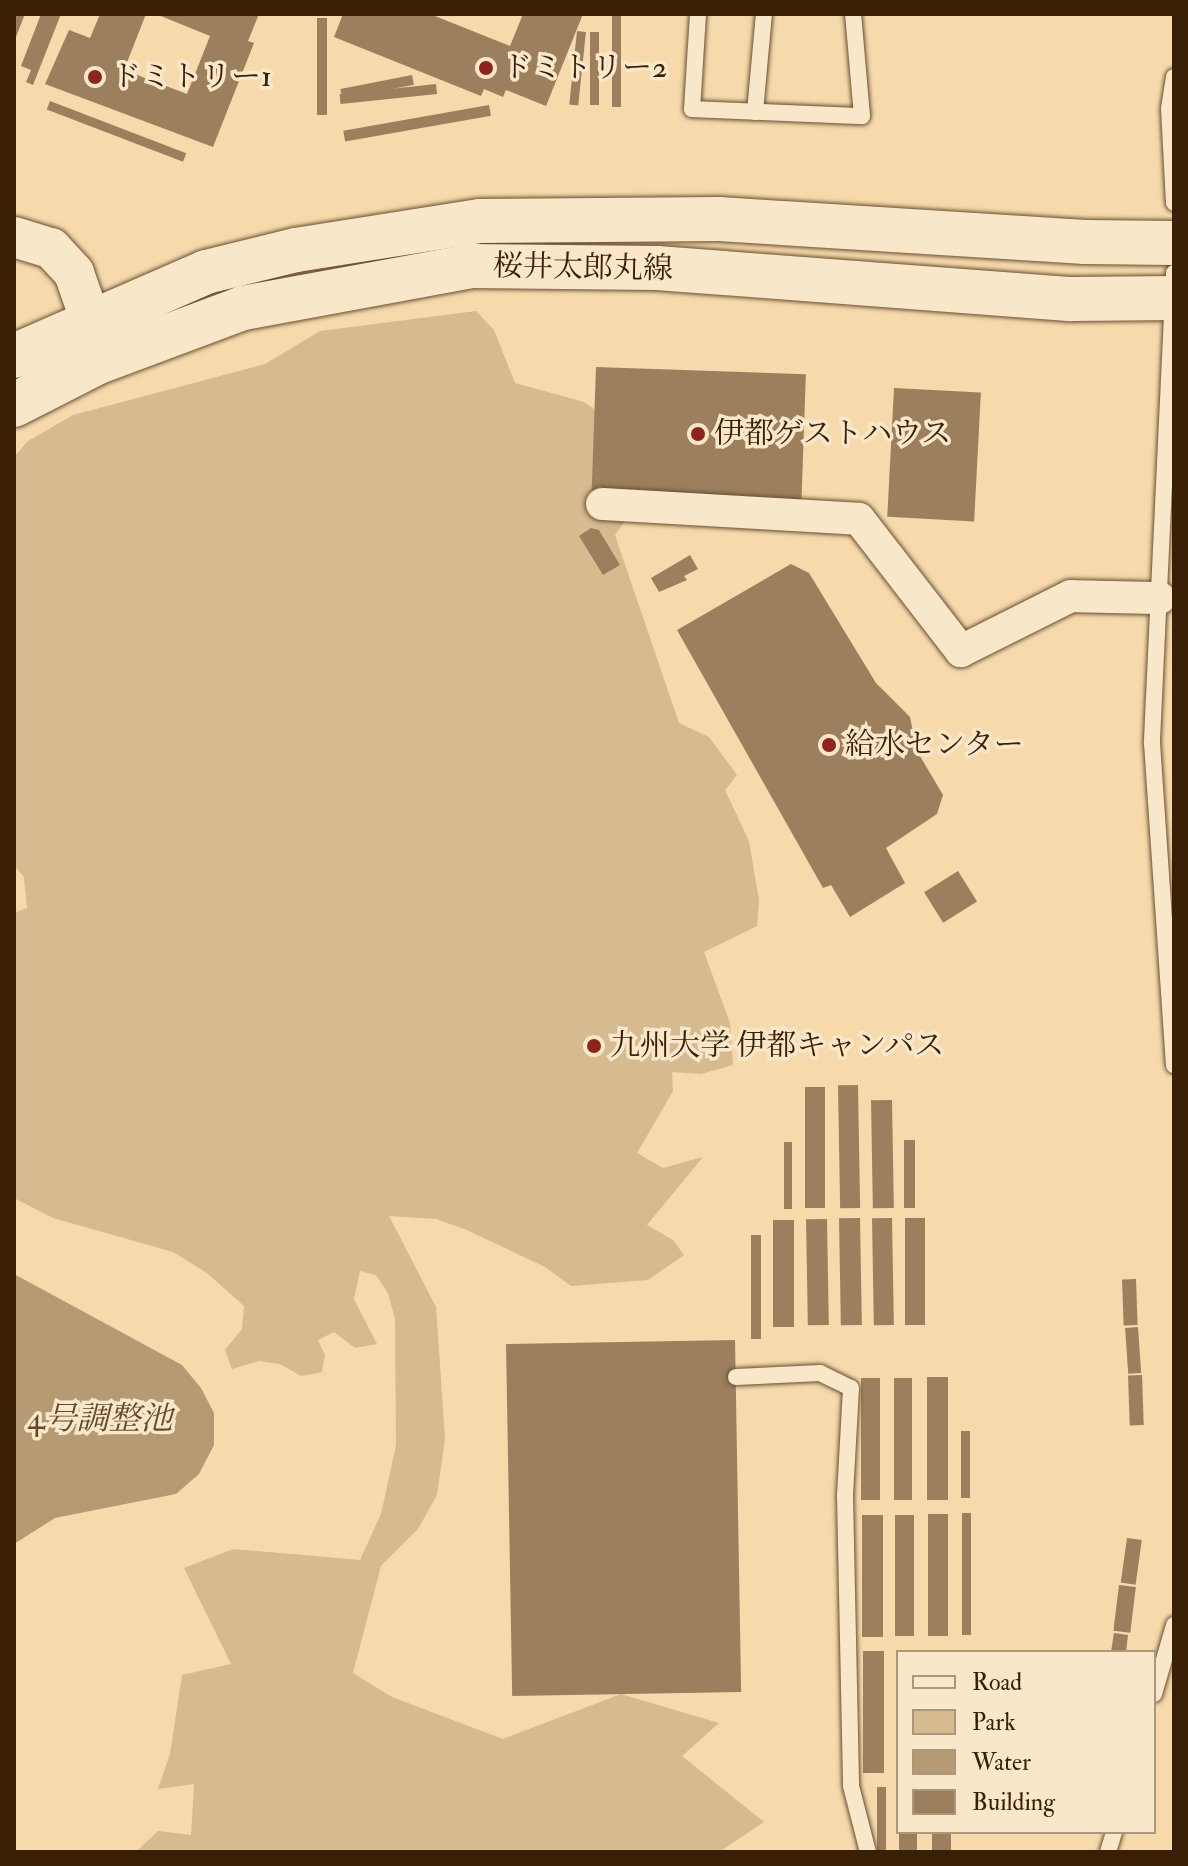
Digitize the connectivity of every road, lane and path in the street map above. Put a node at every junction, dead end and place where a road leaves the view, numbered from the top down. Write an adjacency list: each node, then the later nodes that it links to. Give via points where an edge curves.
1 (698, 14): 5 (lane, via 692,109)
2 (764, 14): 5 (lane)
3 (853, 14): 5 (lane, via 862,116)
4 (1174, 77): 6 (lane, via 1169,108)
5 (755, 112)
6 (1174, 203)
7 (14, 237): 10 (street, via 51,248 74,273)
8 (1174, 243): 10 (main road, 桜井太郎丸線, via 719,219 480,221 296,250 206,272)
9 (1173, 289): 12 (main road, 桜井太郎丸線, via 1072,299 657,268 471,266 243,308 96,363); 14 (lane)
10 (90, 319): 11 (main road, 桜井太郎丸線)
11 (14, 356)
12 (14, 405)
13 (602, 504): 14 (street, via 859,519 961,651 1071,596)
14 (1160, 598): 15 (lane, via 1152,743)
15 (1166, 839): 16 (lane)
16 (1174, 1065)
17 (736, 1377): 20 (lane, via 820,1373 851,1388 845,1496 851,1786)
18 (1174, 1625): 19 (lane)
19 (1156, 1687)
20 (868, 1852)

